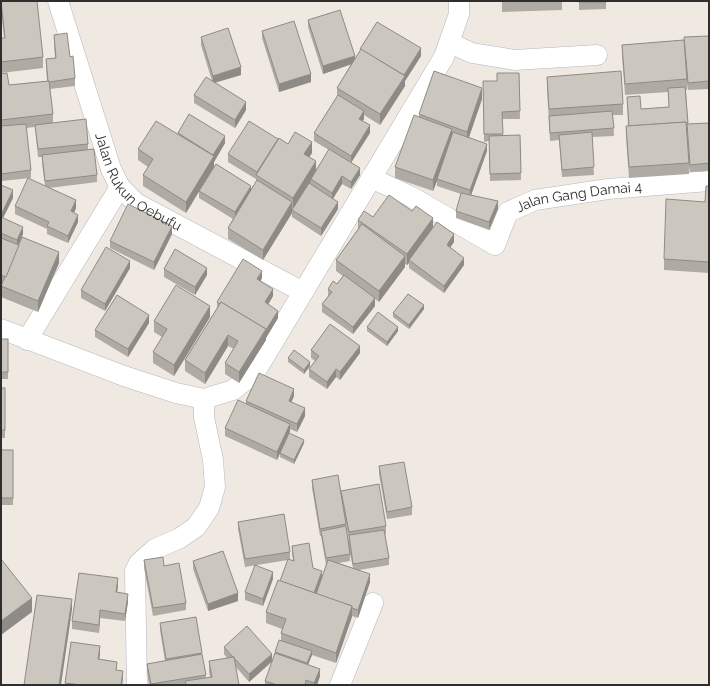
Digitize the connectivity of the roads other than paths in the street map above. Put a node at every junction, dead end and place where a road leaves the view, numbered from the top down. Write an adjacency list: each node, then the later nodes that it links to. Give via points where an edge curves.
1 (58, 1): 7 (street, Jalan Rukun Oebufu, via 111,169)
2 (459, 1): 3 (street, via 459,14)
3 (450, 43): 4 (street, via 472,53 515,60); 5 (street)
4 (597, 55)
5 (371, 178): 6 (street, Jalan Gang Damai 4, via 410,196 495,245 508,212 535,200 608,189); 8 (street)
6 (709, 181)
7 (120, 187): 8 (street, Jalan Rukun Oebufu, via 136,202); 10 (street)
8 (303, 292): 11 (street, via 254,374 233,390)
9 (1, 329): 10 (street)
10 (27, 340): 11 (street, via 124,376)
11 (204, 399): 13 (street, via 204,417 213,460 215,487 209,508 196,527 180,538 155,549 135,571)
12 (373, 603): 14 (street)
13 (137, 685)
14 (340, 685)

